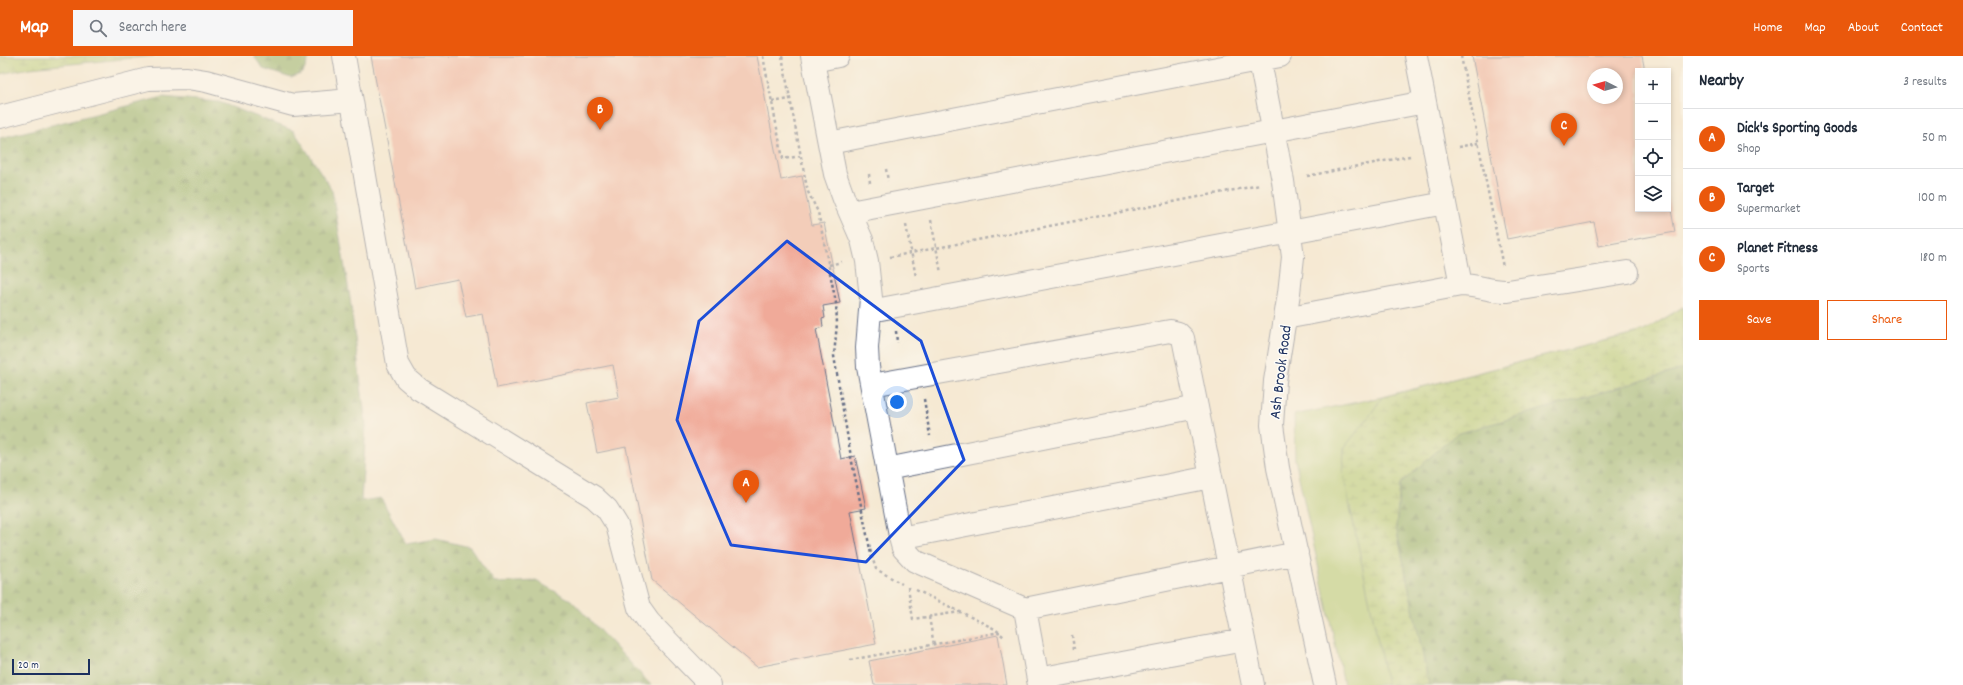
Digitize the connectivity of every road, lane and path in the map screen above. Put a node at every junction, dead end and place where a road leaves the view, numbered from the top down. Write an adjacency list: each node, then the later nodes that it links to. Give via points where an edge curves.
1 (344, 56): 9 (street)
2 (763, 56): 10 (path)
3 (838, 56): 7 (street)
4 (1416, 56): 11 (street)
5 (1461, 56): 15 (path)
6 (1266, 57): 13 (street, Ash Brook Road); 14 (street)
7 (813, 58): 14 (street)
8 (790, 99): 10 (path)
9 (352, 100): 12 (street, via 293,105 206,81 187,78 148,79); 56 (street, via 398,364 406,378 419,389 594,497 606,509 617,525 639,608 649,622)
10 (772, 102): 18 (path, via 783,159)
11 (1426, 102): 13 (street); 21 (street)
12 (0, 117)
13 (1274, 132): 22 (street); 23 (street, Ash Brook Road)
14 (829, 143): 22 (street, via 838,186)
15 (1478, 143): 16 (path); 35 (path)
16 (1456, 147)
17 (1416, 155): 19 (path)
18 (800, 156)
19 (1302, 177)
20 (1264, 184): 26 (path)
21 (1445, 203): 23 (street); 34 (street)
22 (850, 212): 36 (street, via 862,240 867,261)
23 (1290, 231): 36 (street); 37 (street, Ash Brook Road, via 1293,257)
24 (933, 234): 26 (path)
25 (908, 237): 27 (path)
26 (936, 248): 27 (path); 30 (path)
27 (912, 253): 28 (path); 32 (path)
28 (888, 258)
29 (846, 261): 31 (path)
30 (939, 263)
31 (829, 265)
32 (914, 267)
33 (1627, 272): 35 (street)
34 (1461, 285): 35 (street); 37 (street)
35 (1508, 291)
36 (870, 311): 39 (street, via 867,348)
37 (1285, 318): 45 (street, Ash Brook Road, via 1275,381 1272,425 1278,468)
38 (920, 377): 39 (street); 40 (street, via 1170,331 1178,333 1183,338); 41 (path)
39 (872, 385): 42 (street)
40 (1197, 407): 41 (street); 43 (street)
41 (934, 460): 42 (street)
42 (888, 469): 44 (street)
43 (1211, 477): 44 (street); 46 (street)
44 (900, 538): 48 (street, via 903,548 915,562)
45 (1297, 553): 46 (street); 58 (street, Ash Brook Road)
46 (1229, 566): 48 (street); 52 (street)
47 (908, 587): 50 (path, via 913,619)
48 (1025, 609): 55 (street)
49 (961, 612): 50 (path)
50 (929, 617): 53 (path)
51 (1000, 632): 53 (path)
52 (1244, 640): 55 (street); 57 (street)
53 (934, 645): 54 (path)
54 (850, 660)
55 (1038, 682)
56 (710, 685)
57 (1253, 685)
58 (1325, 685)

